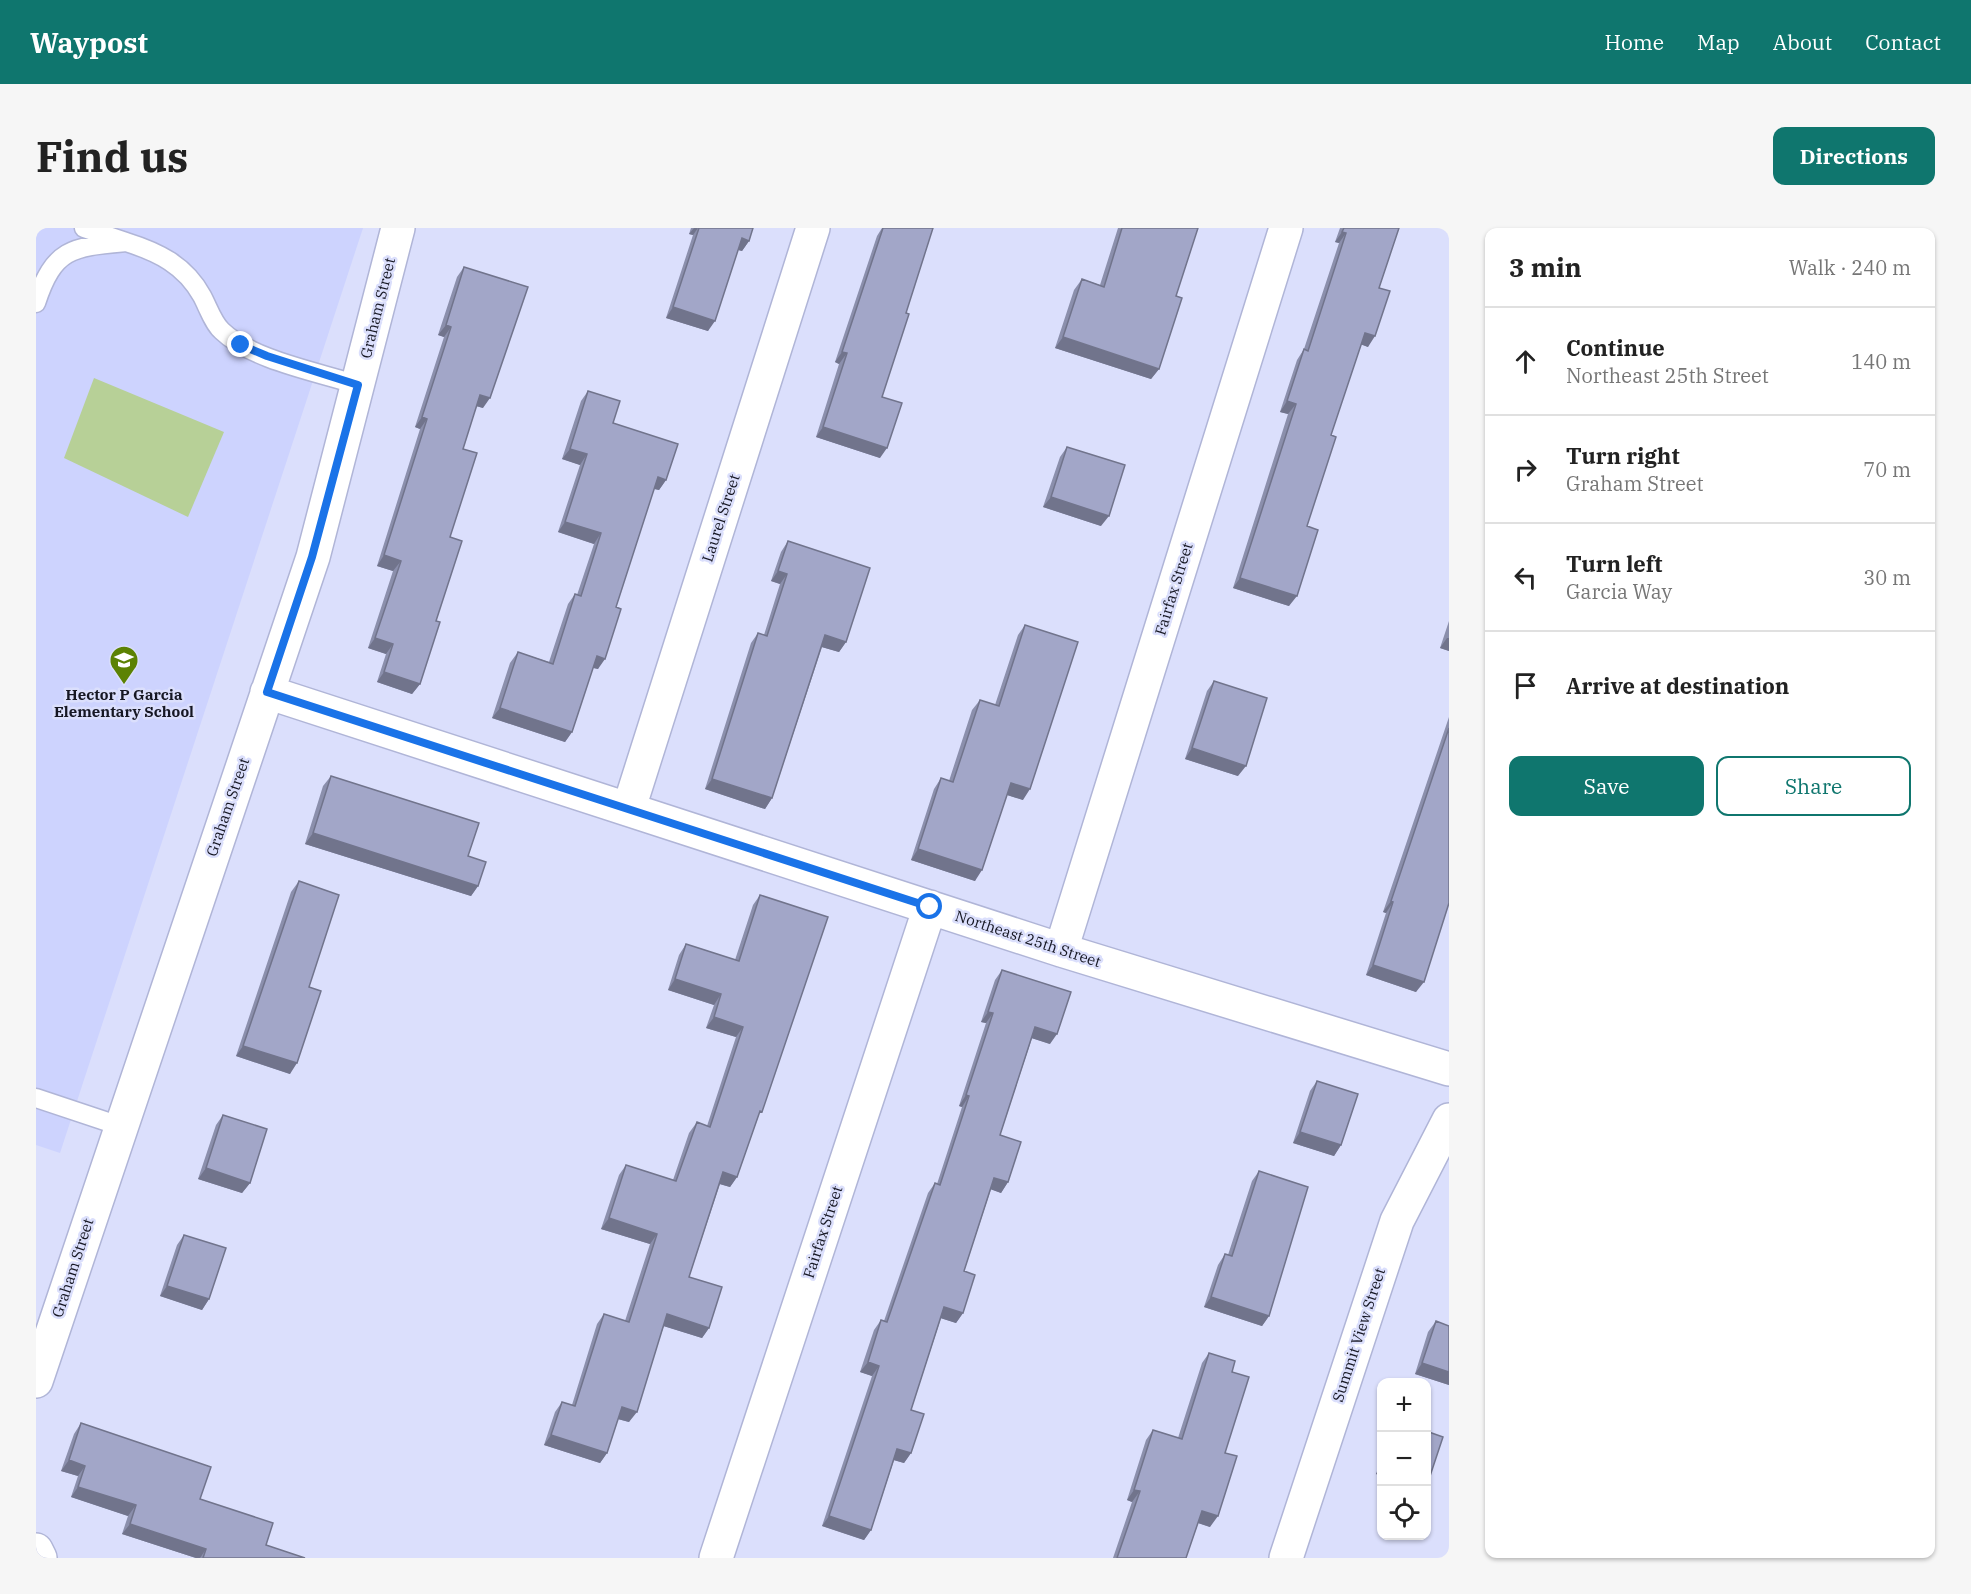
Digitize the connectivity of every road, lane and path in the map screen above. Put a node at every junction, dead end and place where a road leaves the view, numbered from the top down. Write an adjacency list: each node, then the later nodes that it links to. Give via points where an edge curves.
1 (84, 228): 5 (lane)
2 (398, 228): 7 (street, Graham Street)
3 (813, 228): 9 (street, Laurel Street)
4 (1286, 228): 11 (street, Fairfax Street)
5 (126, 242): 6 (lane, via 74,249 54,263); 7 (lane, via 168,258 182,270 197,287 221,330 241,345)
6 (36, 303)
7 (358, 385): 8 (street, Graham Street, via 312,557)
8 (267, 692): 9 (street, Northeast 25th Street); 15 (street, Graham Street)
9 (629, 808): 10 (street, Northeast 25th Street)
10 (930, 907): 11 (street, Northeast 25th Street); 19 (street, Fairfax Street)
11 (1061, 950): 12 (street, Northeast 25th Street)
12 (1449, 1070)
13 (36, 1098): 15 (lane)
14 (1449, 1120): 20 (street, Summit View Street, via 1397,1221)
15 (120, 1126): 16 (street, Graham Street)
16 (36, 1381)
17 (36, 1550): 18 (street)
18 (40, 1558)
19 (716, 1558)
20 (1286, 1558)

